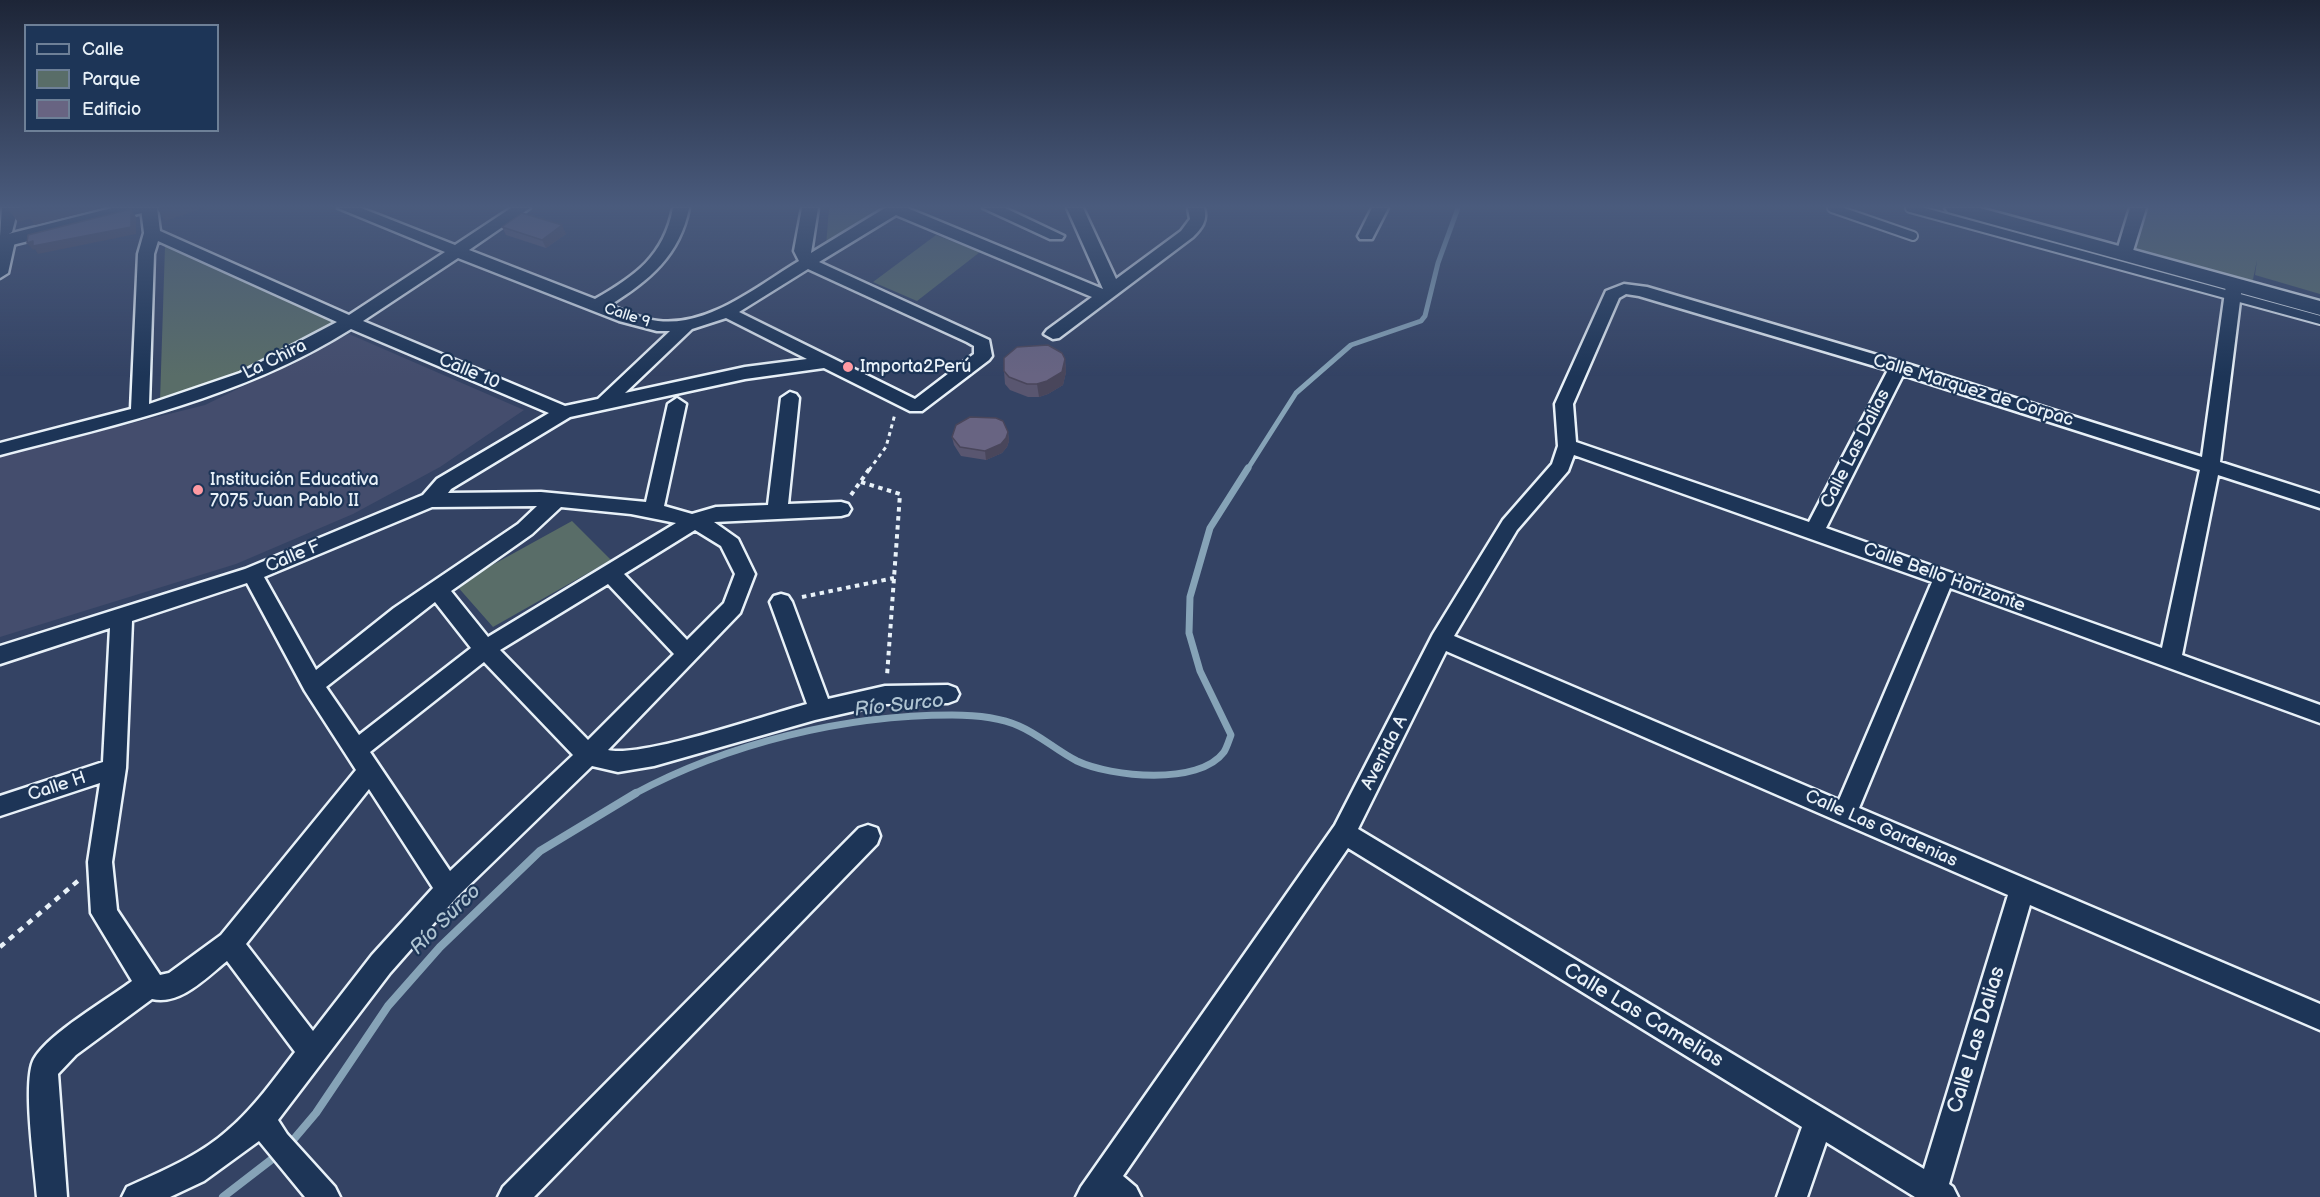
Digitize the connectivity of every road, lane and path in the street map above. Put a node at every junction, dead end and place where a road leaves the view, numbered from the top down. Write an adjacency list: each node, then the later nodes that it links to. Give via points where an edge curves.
1 (146, 264): 29 (street)
2 (221, 264): 20 (street, Calle 10)
3 (436, 264): 20 (street, La Chira)
4 (491, 264): 16 (street, Calle 9)
5 (657, 264): 16 (street, via 636,283)
6 (807, 264): 18 (street, Calle 9)
7 (810, 264): 26 (street, via 983,344 983,356 916,407)
8 (1038, 264): 14 (street)
9 (1097, 264): 14 (street)
10 (1146, 264): 14 (street)
11 (2135, 264): 15 (lane)
12 (2153, 264): 15 (street)
13 (1624, 289): 24 (street, Calle Marquez de Corpac); 31 (street, Avenida A, via 1612,294 1564,404)
14 (1108, 291): 22 (street)
15 (2234, 291): 17 (street); 19 (lane); 33 (street)
16 (596, 306): 21 (street, Calle 9, via 657,326)
17 (2320, 308)
18 (726, 312): 21 (street, Calle 9); 23 (street)
19 (2320, 320)
20 (348, 321): 29 (street, La Chira, via 278,362 210,390); 30 (street, Calle 10)
21 (686, 325): 27 (street)
22 (1053, 334)
23 (827, 362): 26 (street); 27 (street, via 745,373)
24 (1898, 367): 33 (street, Calle Marquez de Corpac); 42 (street, Calle Las Dalias)
25 (790, 398): 40 (street)
26 (897, 398): 34 (path, via 893,430 886,447)
27 (604, 402): 30 (street)
28 (677, 404): 39 (street)
29 (140, 412): 32 (street, La Chira)
30 (564, 412): 35 (street, Calle F, via 444,484)
31 (1567, 446): 42 (street, Calle Bello Horizonte); 50 (street, Avenida A, via 1561,466 1510,525)
32 (0, 449)
33 (2210, 466): 36 (street, Calle Marquez de Corpac); 54 (street)
34 (861, 482): 38 (path); 45 (path, via 900,494)
35 (430, 500): 37 (street); 44 (street, Calle F)
36 (2320, 501)
37 (554, 502): 39 (street); 47 (street, via 525,529)
38 (842, 508): 40 (street)
39 (654, 510): 41 (street)
40 (777, 511): 41 (street, via 716,514)
41 (696, 520): 43 (street); 53 (street, via 729,542 745,574 733,607)
42 (1814, 531): 46 (street, Calle Bello Horizonte)
43 (610, 572): 51 (street); 53 (street)
44 (252, 574): 49 (street, Calle F); 55 (street)
45 (894, 578): 48 (path); 57 (path)
46 (1944, 579): 54 (street, Calle Bello Horizonte); 65 (street)
47 (437, 589): 51 (street); 55 (street)
48 (781, 602): 58 (street)
49 (121, 618): 52 (street, Calle F); 62 (street)
50 (1441, 640): 65 (street, Calle Las Gardenias); 66 (street, Avenida A)
51 (485, 648): 60 (street); 61 (street)
52 (0, 655)
53 (688, 655): 61 (street)
54 (2170, 660): 59 (street, Calle Bello Horizonte)
55 (313, 685): 60 (street)
56 (948, 694): 57 (street)
57 (885, 695): 58 (street)
58 (820, 710): 61 (street, via 654,756 618,762)
59 (2320, 714)
60 (358, 749): 63 (street)
61 (588, 755): 69 (street)
62 (114, 768): 64 (street, Calle H); 68 (street)
63 (370, 770): 69 (street); 71 (street)
64 (0, 806)
65 (1845, 813): 70 (street, Calle Las Gardenias)
66 (1344, 833): 77 (street, Calle Las Camelias); 79 (street, Avenida A)
67 (868, 836): 83 (street)
68 (100, 862): 72 (path); 73 (street, via 105,913)
69 (448, 889): 75 (street, via 381,964)
70 (2022, 890): 74 (street, Calle Las Gardenias); 80 (street, Calle Las Dalias)
71 (230, 944): 73 (street, via 175,985); 75 (street)
72 (0, 947)
73 (149, 985): 81 (street, via 66,1045 45,1067)
74 (2320, 1017)
75 (312, 1052): 76 (street)
76 (261, 1119): 78 (street, via 277,1144); 82 (street, via 237,1142 194,1171)
77 (1818, 1123): 80 (street, Calle Las Camelias); 84 (street)
78 (319, 1191)
79 (1107, 1191)
80 (1938, 1194)
81 (52, 1197)
82 (137, 1197)
83 (513, 1197)
84 (1792, 1197)

